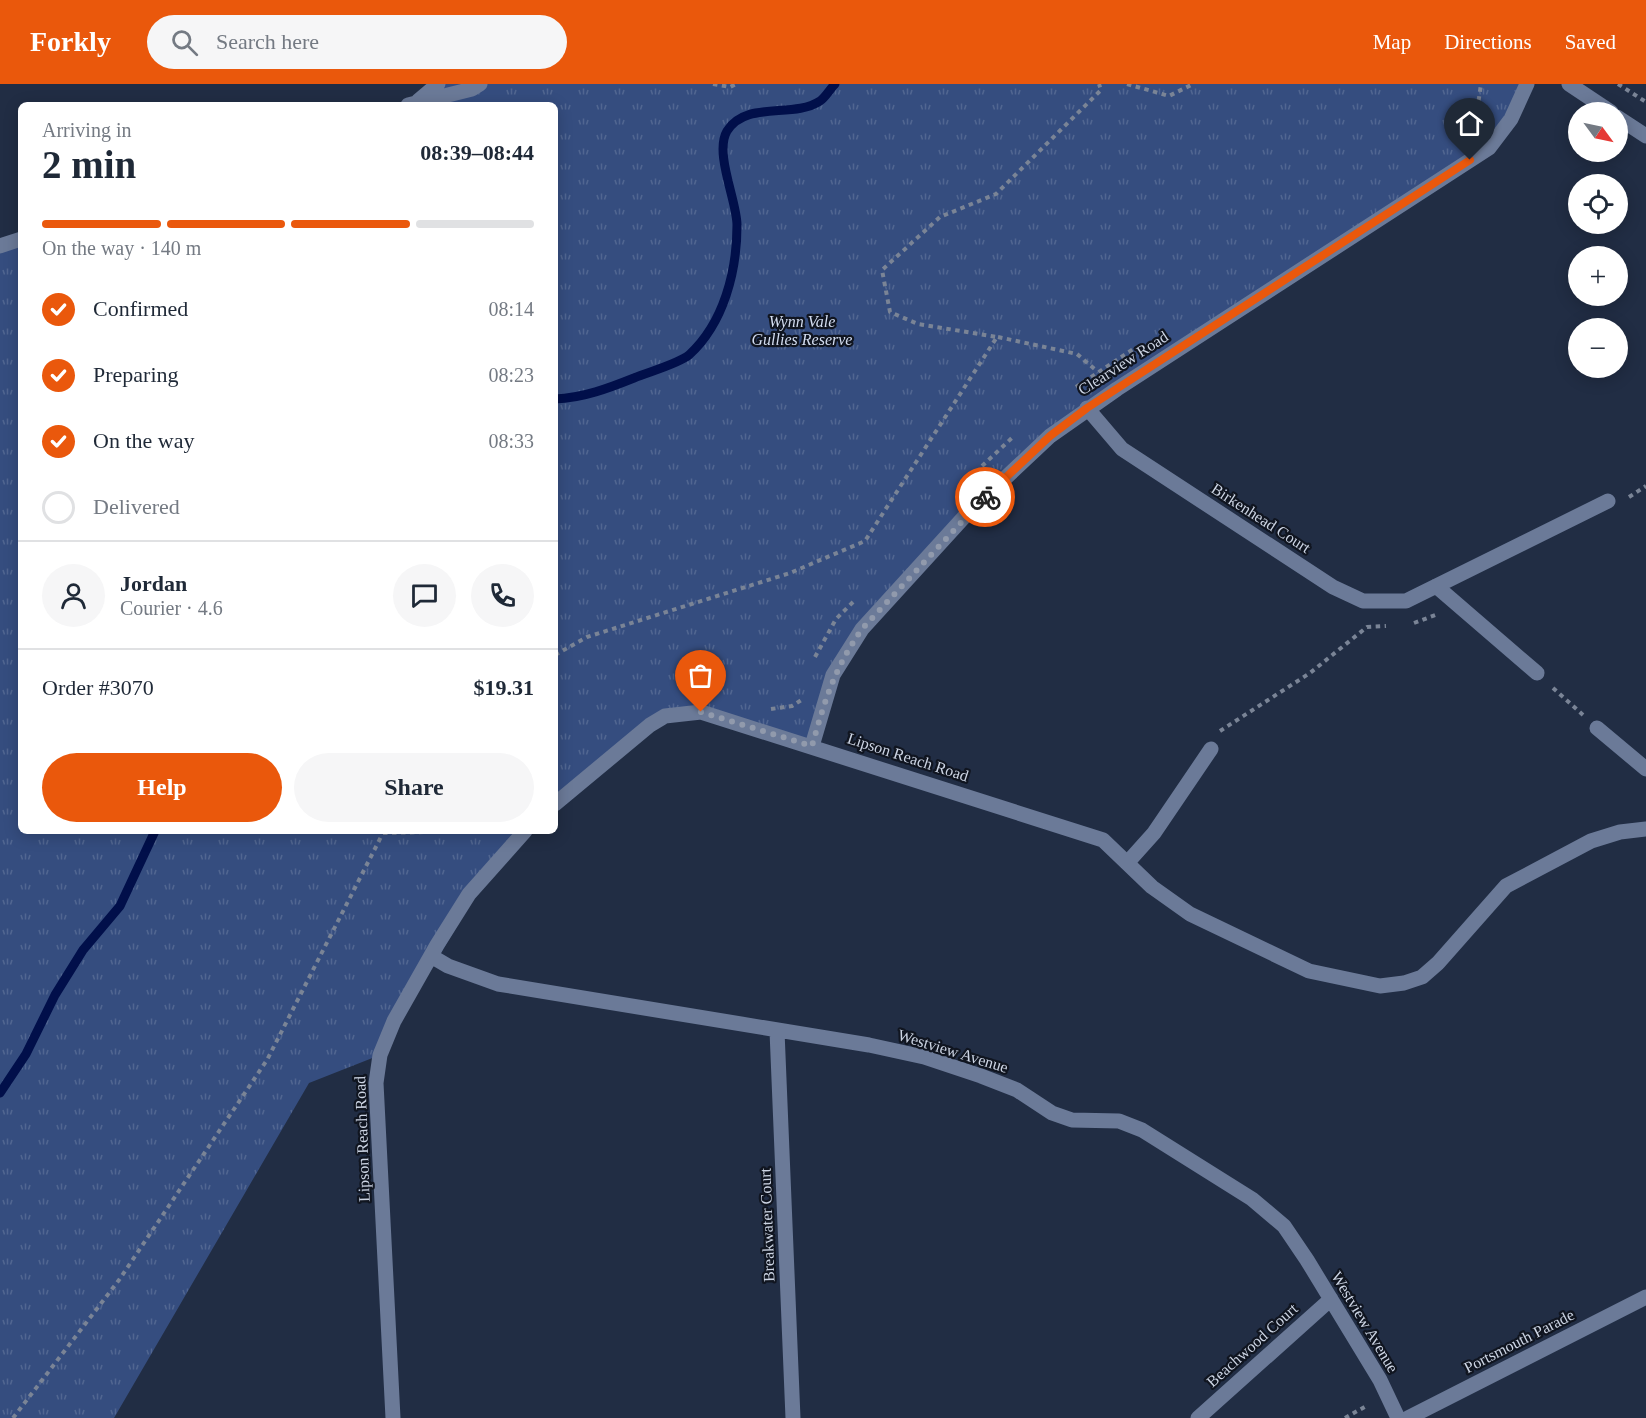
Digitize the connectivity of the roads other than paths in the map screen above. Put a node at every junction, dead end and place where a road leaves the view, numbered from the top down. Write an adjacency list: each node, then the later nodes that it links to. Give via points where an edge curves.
1 (438, 84): 5 (street)
2 (480, 84): 6 (street)
3 (1527, 84): 12 (street, Clearview Road, via 1511,119 1489,148)
4 (1569, 84): 7 (street)
5 (415, 102)
6 (420, 102)
7 (1596, 102)
8 (1628, 124): 9 (street)
9 (1646, 136)
10 (18, 240): 11 (street)
11 (0, 246)
12 (1087, 408): 14 (street, Birkenhead Court, via 1122,449 1333,588 1363,601 1391,602 1406,601); 17 (street, Clearview Road, via 1050,436 965,516 862,629 833,675)
13 (1608, 501): 14 (street, Birkenhead Court)
14 (1436, 586): 15 (street)
15 (1537, 673)
16 (1598, 728): 19 (street)
17 (812, 746): 20 (street, Lipson Reach Road, via 701,712 665,716 626,742); 23 (street, Lipson Reach Road, via 1103,840)
18 (1211, 749): 23 (street, via 1154,833)
19 (1646, 770)
20 (558, 801)
21 (1646, 829): 23 (street, Lipson Reach Road, via 1591,841 1506,886 1422,977 1380,986 1309,971 1190,914)
22 (522, 834): 24 (street, Lipson Reach Road, via 469,894)
23 (1128, 862)
24 (431, 956): 25 (street, Westview Avenue, via 498,984); 28 (street, Lipson Reach Road, via 394,1021 380,1054 376,1083)
25 (777, 1031): 27 (street, Westview Avenue, via 924,1057 1017,1090 1052,1113 1072,1120 1119,1121 1142,1130 1252,1199 1284,1226); 29 (street, Breakwater Court)
26 (1646, 1297): 32 (street, Portsmouth Parade)
27 (1331, 1299): 30 (street, Beachwood Court); 31 (street, Westview Avenue)
28 (393, 1418)
29 (793, 1418)
30 (1198, 1418)
31 (1398, 1418)
32 (1408, 1418)

